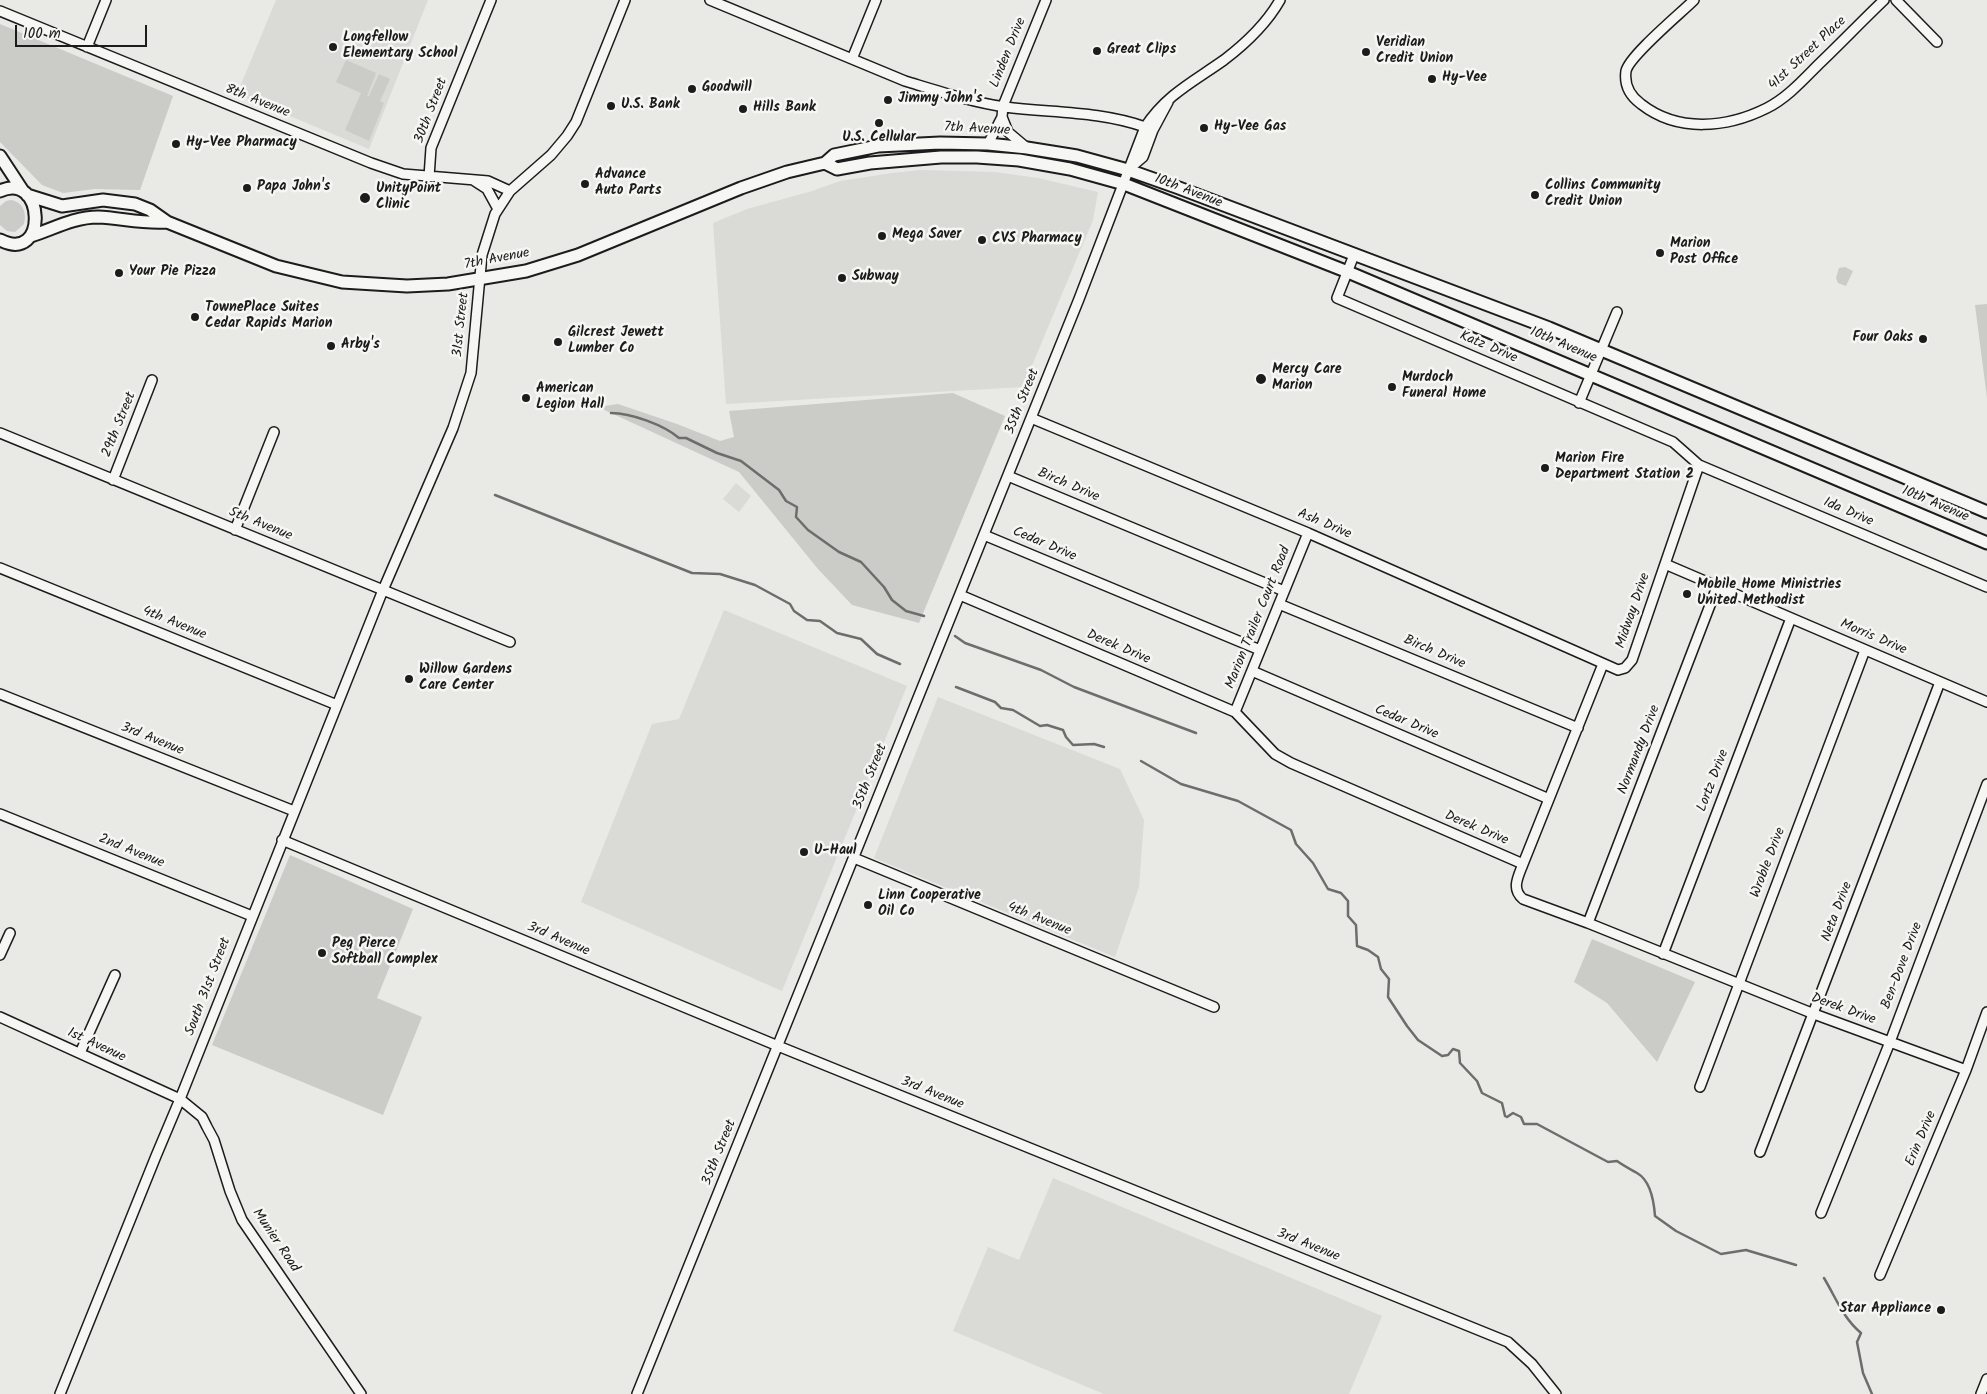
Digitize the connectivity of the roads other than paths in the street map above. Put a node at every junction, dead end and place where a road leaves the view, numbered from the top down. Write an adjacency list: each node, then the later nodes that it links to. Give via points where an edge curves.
1 (106, 0): 13 (street)
2 (491, 0): 24 (street, 30th Street, via 431,148)
3 (625, 0): 28 (street, 31st Street, via 576,122 551,155)
4 (710, 0): 14 (street)
5 (876, 0): 14 (street)
6 (1046, 0): 16 (street, Linden Drive)
7 (1280, 0): 15 (street, 35th Street, via 1252,35 1226,59)
8 (1694, 0): 9 (street, 41st Street Place, via 1635,57 1626,70 1626,84 1632,98 1665,118 1681,123 1713,124 1730,123 1768,108 1797,86)
9 (1884, 0)
10 (1896, 0): 12 (street)
11 (0, 11): 13 (street, 8th Avenue)
12 (1937, 42)
13 (87, 47): 24 (street, 8th Avenue, via 371,163 403,174)
14 (852, 59): 16 (street, via 921,86)
15 (1170, 96): 18 (street, 35th Street); 23 (street, 35th Street, via 1143,157)
16 (1003, 106): 17 (street, Linden Drive); 18 (street, via 1097,116)
17 (1002, 117): 19 (street, Linden Drive); 20 (street, via 1008,132)
18 (1145, 127): 23 (street, 35th Street)
19 (988, 144): 20 (main road, 7th Avenue); 22 (main road, 7th Avenue, via 878,146 834,155)
20 (1027, 148): 23 (main road, 7th Avenue, via 1076,156)
21 (0, 156): 29 (main road)
22 (825, 163): 26 (main road, 7th Avenue, via 837,169 932,157 977,157 1070,169); 36 (main road, 7th Avenue, via 741,188 578,256 526,271)
23 (1128, 170): 26 (street, 35th Street); 34 (main road, 10th Avenue)
24 (428, 177): 25 (street, 8th Avenue)
25 (471, 179): 28 (street, 8th Avenue, via 488,181); 30 (street, via 488,190)
26 (1124, 184): 35 (main road, 10th Avenue); 42 (street, 35th Street)
27 (0, 191): 29 (main road, 7th Avenue, via 17,188)
28 (510, 191): 30 (street, 31st Street)
29 (25, 193): 31 (main road, 7th Avenue, via 62,206 103,200 135,204); 32 (main road, via 36,216)
30 (498, 209): 36 (street, 31st Street, via 484,248)
31 (167, 222): 32 (main road, 7th Avenue, via 151,224 97,217); 36 (main road, 7th Avenue, via 270,264 342,282 407,286)
32 (32, 236): 33 (main road, 7th Avenue, via 18,244)
33 (0, 240)
34 (1354, 256): 35 (street, Katz Drive); 38 (main road, 10th Avenue)
35 (1348, 272): 39 (main road, 10th Avenue); 41 (street, Katz Drive, via 1337,298)
36 (481, 279): 57 (street, 31st Street, via 471,373 436,470)
37 (1617, 312): 38 (street)
38 (1601, 350): 39 (street); 48 (main road, 10th Avenue)
39 (1591, 374): 41 (street); 52 (main road, 10th Avenue)
40 (152, 380): 47 (street, 29th Street)
41 (1579, 402): 45 (street, via 1673,442)
42 (1031, 418): 46 (street, 35th Street); 50 (street, Ash Drive)
43 (274, 432): 49 (street)
44 (0, 433): 47 (street, 5th Avenue)
45 (1699, 465): 53 (street, Midway Drive); 56 (street, Ida Drive)
46 (1008, 476): 51 (street, 35th Street); 58 (street, Birch Drive)
47 (113, 480): 49 (street, 5th Avenue)
48 (1987, 512)
49 (235, 530): 57 (street, 5th Avenue)
50 (1308, 533): 58 (street, Marion Trailer Court Road); 65 (street, Ash Drive)
51 (984, 535): 59 (street, 35th Street); 63 (street, Cedar Drive)
52 (1987, 543)
53 (1665, 564): 55 (street, Morris Drive); 65 (street, Midway Drive, via 1632,660 1626,668 1618,670)
54 (0, 568): 70 (street, 4th Avenue)
55 (1718, 587): 61 (street, Morris Drive); 81 (street, Normandy Drive)
56 (1987, 587)
57 (383, 590): 62 (street, 5th Avenue); 70 (street, South 31st Street)
58 (1284, 591): 60 (street, Marion Trailer Court Road)
59 (960, 595): 71 (street, Derek Drive); 78 (street, 35th Street)
60 (1279, 604): 63 (street, Marion Trailer Court Road); 72 (street, Birch Drive)
61 (1791, 618): 64 (street, Morris Drive); 83 (street, Lortz Drive)
62 (510, 642)
63 (1260, 650): 66 (street, Marion Trailer Court Road)
64 (1865, 650): 67 (street, Morris Drive); 86 (street, Wroble Drive)
65 (1603, 664): 72 (street)
66 (1252, 671): 71 (street, Marion Trailer Court Road); 74 (street, Cedar Drive)
67 (1940, 682): 69 (street, Morris Drive); 89 (street, Neta Drive)
68 (0, 694): 75 (street, 3rd Avenue)
69 (1987, 702)
70 (337, 705): 75 (street, South 31st Street)
71 (1235, 712): 79 (street, Derek Drive, via 1274,754 1291,763)
72 (1578, 728): 74 (street)
73 (1987, 784): 91 (street, Ben-Dove Drive)
74 (1549, 799): 79 (street)
75 (294, 811): 77 (street, South 31st Street)
76 (0, 814): 80 (street, 2nd Avenue)
77 (282, 840): 80 (street, South 31st Street); 92 (street, 3rd Avenue)
78 (854, 858): 87 (street, 4th Avenue); 92 (street, 35th Street)
79 (1523, 864): 81 (street, Derek Drive, via 1515,887 1517,894)
80 (252, 916): 96 (street, South 31st Street)
81 (1588, 924): 83 (street, Derek Drive)
82 (10, 933): 84 (street)
83 (1663, 954): 86 (street, Derek Drive)
84 (0, 955)
85 (115, 975): 93 (street)
86 (1739, 984): 89 (street, Derek Drive); 95 (street, Wroble Drive)
87 (1214, 1007)
88 (1987, 1012): 94 (street, Erin Drive)
89 (1814, 1014): 91 (street, Derek Drive); 97 (street, Neta Drive)
90 (0, 1017): 93 (street, 1st Avenue)
91 (1890, 1042): 94 (street, Derek Drive); 98 (street, Ben-Dove Drive)
92 (778, 1046): 103 (street, 35th Street); 104 (street, 3rd Avenue, via 1508,1342 1532,1364)
93 (80, 1053): 96 (street, 1st Avenue)
94 (1966, 1070): 99 (street, Erin Drive)
95 (1700, 1087)
96 (180, 1099): 101 (street, South 31st Street); 102 (street, Munier Road, via 202,1117 214,1140 242,1220)
97 (1760, 1152)
98 (1821, 1214)
99 (1880, 1275)
100 (1987, 1379): 105 (street)
101 (60, 1394)
102 (361, 1394)
103 (638, 1394)
104 (1556, 1394)
105 (1981, 1394)

